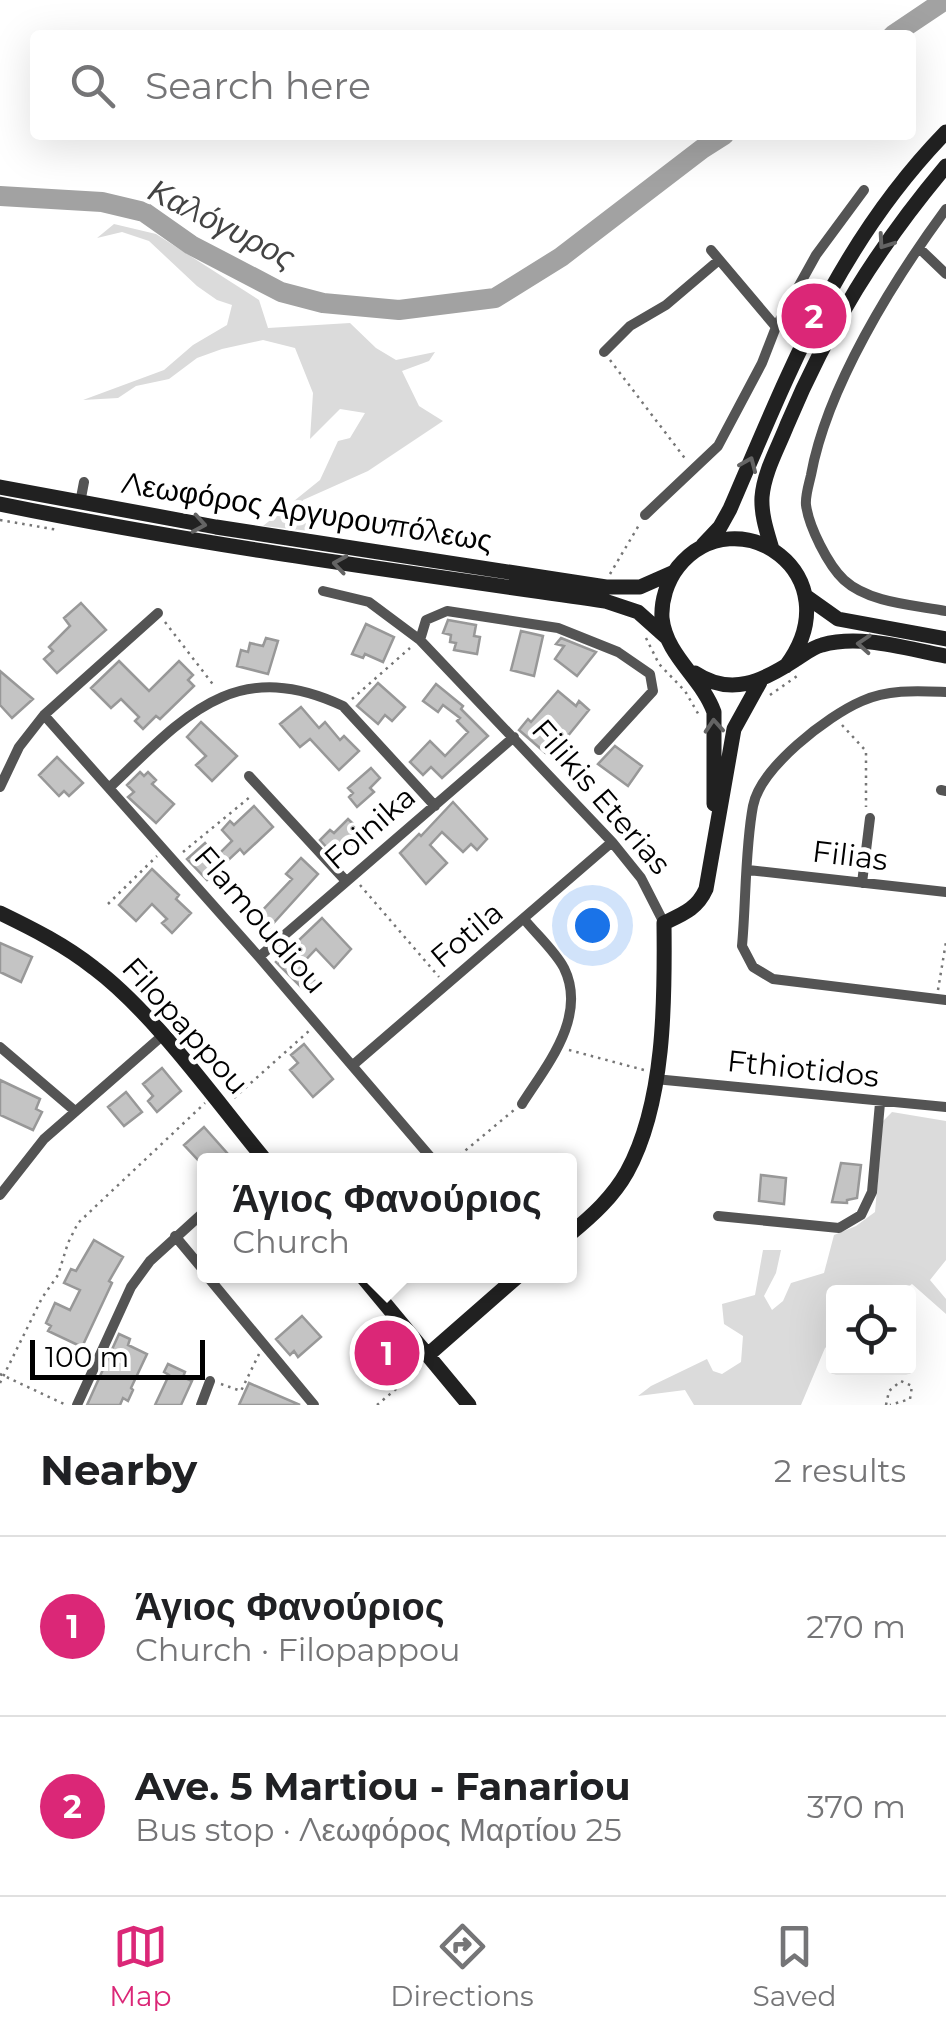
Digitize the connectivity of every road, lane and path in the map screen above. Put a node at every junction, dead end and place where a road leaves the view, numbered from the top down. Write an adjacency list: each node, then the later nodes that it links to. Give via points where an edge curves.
1 (946, 132): 19 (main road, one-way to 1, via 730,509 844,262 883,204)
2 (946, 166): 20 (main road, one-way to 20, via 868,266 808,376 764,488)
3 (864, 190): 9 (street, via 816,255)
4 (946, 209): 5 (street)
5 (919, 248): 8 (street); 25 (street, via 842,382 814,457 806,504 825,556 845,582 876,597)
6 (710, 250): 7 (street)
7 (719, 260): 9 (street); 10 (street)
8 (946, 274)
9 (776, 327): 11 (street, via 718,446)
10 (604, 352): 11 (path)
11 (694, 470): 16 (street)
12 (84, 482): 14 (street)
13 (0, 487): 14 (main road, Λεωφόρος Αργυρουπόλεως)
14 (80, 503): 22 (main road, Λεωφόρος Αργυρουπόλεως, one-way to 22)
15 (0, 504): 22 (main road, Λεωφόρος Αργυρουπόλεως, one-way to 15, via 356,567)
16 (645, 515): 22 (path, via 614,564)
17 (0, 520): 18 (path)
18 (58, 530)
19 (701, 548): 20 (main road, via 749,540); 21 (main road)
20 (772, 549): 24 (main road, via 794,570)
21 (674, 572): 22 (main road, via 640,587); 28 (main road, via 664,593)
22 (607, 589): 28 (main road)
23 (322, 591): 30 (street, Filikis Eterias, via 369,602)
24 (807, 597): 29 (main road, via 838,619); 33 (main road, via 805,634)
25 (946, 611)
26 (158, 613): 37 (path); 40 (street)
27 (645, 636): 39 (path)
28 (666, 638): 32 (main road)
29 (946, 639)
30 (420, 640): 38 (path); 42 (street, Filikis Eterias); 43 (street, via 426,620 447,611 558,628 618,652 650,674 653,691)
31 (946, 656): 33 (main road, one-way to 33, via 859,641 820,645)
32 (684, 665): 35 (main road, via 706,680); 52 (main road, one-way to 32, via 714,712)
33 (786, 666): 35 (main road)
34 (803, 671): 35 (path)
35 (764, 689): 52 (main road, via 734,730)
36 (946, 692): 41 (street, via 889,692)
37 (222, 697): 38 (street, via 282,687); 45 (street, via 184,717)
38 (343, 706): 48 (street)
39 (699, 714)
40 (44, 716): 45 (street, Flamoudiou); 46 (street, via 19,747)
41 (834, 717): 49 (path, via 866,750 864,802); 54 (street, via 768,773 753,804)
42 (514, 738): 48 (street, Foinika); 50 (street, Filikis Eterias)
43 (599, 750)
44 (250, 776): 47 (street)
45 (110, 787): 51 (street, Flamoudiou)
46 (0, 788)
47 (260, 788): 53 (path); 55 (street)
48 (435, 806): 55 (street, Foinika)
49 (870, 818): 56 (street)
50 (612, 842): 60 (street, Fotila); 61 (street, Filikis Eterias)
51 (164, 849): 53 (street, Flamoudiou); 58 (path)
52 (714, 858): 61 (main road, via 700,901)
53 (174, 859): 63 (street, Flamoudiou)
54 (748, 870): 56 (street, Filias); 65 (street, via 742,946 753,966 773,979)
55 (350, 879): 63 (street, Foinika); 64 (path)
56 (862, 883): 57 (street, Filias)
57 (946, 892)
58 (108, 904)
59 (0, 913): 67 (main road, Filopappou, via 98,970)
60 (524, 919): 64 (street, Fotila); 69 (street, via 564,969 570,1000)
61 (664, 923): 71 (main road, Filikis Eterias)
62 (946, 942): 65 (path)
63 (260, 957): 66 (street, Flamoudiou)
64 (446, 985): 70 (street, Fotila)
65 (941, 1000)
66 (317, 1024): 70 (street, Flamoudiou); 72 (path)
67 (162, 1036): 72 (main road, Filopappou); 76 (street)
68 (0, 1047): 76 (street)
69 (558, 1048): 71 (path); 74 (street)
70 (353, 1065): 78 (street, Flamoudiou)
71 (656, 1076): 73 (street, Fthiotidos); 83 (main road, Filikis Eterias, via 644,1134 626,1174)
72 (217, 1103): 77 (main road, Filopappou); 92 (path, via 78,1223 58,1275)
73 (880, 1103): 75 (street, Fthiotidos); 82 (street, via 872,1192 861,1215 839,1228)
74 (522, 1104): 79 (path)
75 (946, 1106)
76 (75, 1111): 80 (street)
77 (258, 1153)
78 (427, 1153)
79 (462, 1153)
80 (0, 1195)
81 (197, 1216): 84 (street)
82 (718, 1216)
83 (577, 1228)
84 (175, 1236): 85 (street); 97 (street, via 131,1287)
85 (197, 1263)
86 (213, 1283): 89 (street)
87 (368, 1283): 91 (main road)
88 (510, 1283): 91 (main road)
89 (264, 1344): 94 (path, via 242,1391); 99 (street)
90 (0, 1356): 92 (path)
91 (431, 1356): 100 (path); 101 (main road)
92 (10, 1361): 93 (path)
93 (2, 1375): 95 (path); 96 (path)
94 (210, 1381): 98 (street)
95 (0, 1383)
96 (66, 1405)
97 (77, 1405)
98 (201, 1405)
99 (314, 1405)
100 (376, 1405)
101 (469, 1405)
102 (888, 1405): 102 (path, via 889,1391 901,1381 912,1386 910,1399)

